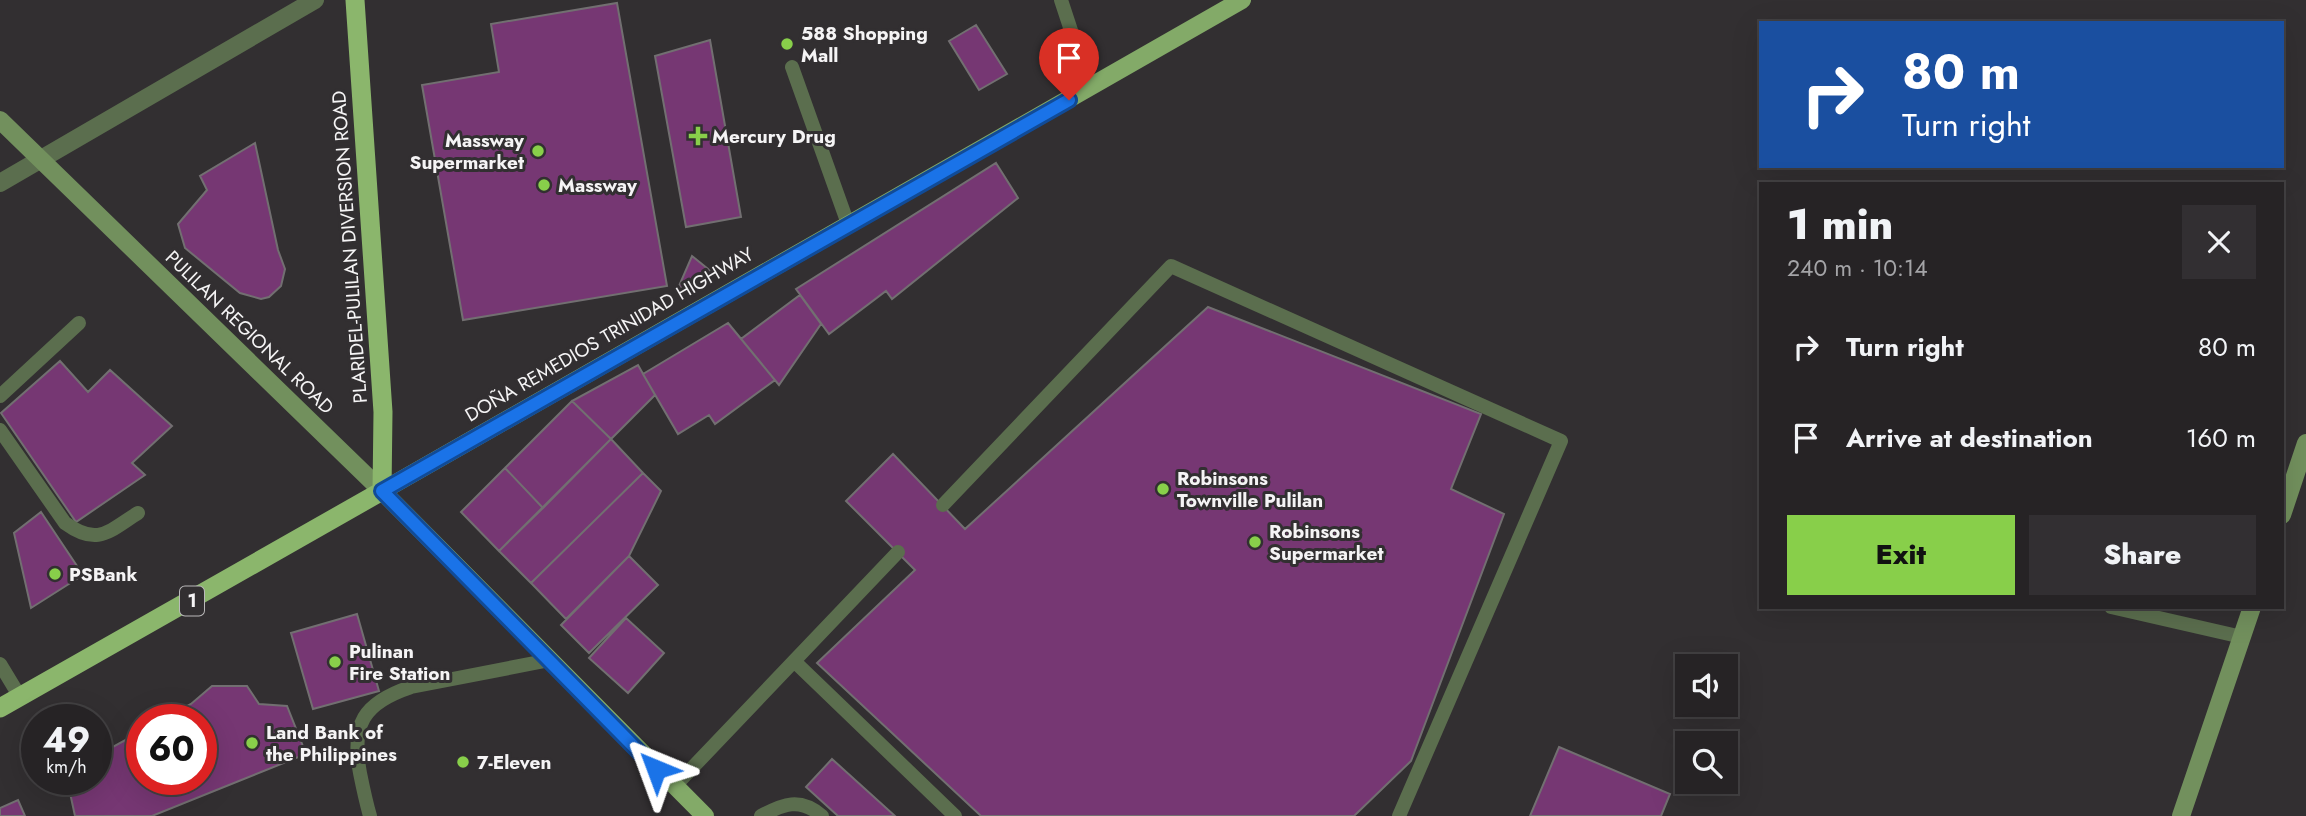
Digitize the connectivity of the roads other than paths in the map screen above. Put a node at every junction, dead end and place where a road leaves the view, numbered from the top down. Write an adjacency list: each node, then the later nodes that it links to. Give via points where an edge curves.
1 (315, 0): 8 (street)
2 (355, 0): 15 (highway, PLARIDEL-PULILAN DIVERSION ROAD, via 383,412)
3 (1060, 0): 6 (lane)
4 (1242, 0): 6 (main road, DOÑA REMEDIOS TRINIDAD HIGHWAY / 1)
5 (792, 66): 10 (lane)
6 (1090, 88): 10 (main road, DOÑA REMEDIOS TRINIDAD HIGHWAY / 1)
7 (0, 120): 8 (main road, PULILAN REGIONAL ROAD)
8 (41, 159): 9 (street); 15 (main road, PULILAN REGIONAL ROAD)
9 (0, 183)
10 (848, 224): 15 (main road, DOÑA REMEDIOS TRINIDAD HIGHWAY / 1)
11 (79, 323): 12 (lane)
12 (0, 396)
13 (0, 430): 18 (lane, via 65,523 79,533 91,537 104,534)
14 (2306, 443): 17 (main road)
15 (382, 491): 23 (main road, PULILAN REGIONAL ROAD); 26 (highway, DOÑA REMEDIOS TRINIDAD HIGHWAY / 1)
16 (943, 505): 34 (lane, via 1171,266 1561,441)
17 (2284, 509)
18 (138, 513)
19 (898, 552): 24 (lane)
20 (2120, 609): 22 (lane)
21 (2251, 609): 22 (main road)
22 (2242, 637): 35 (main road)
23 (551, 660): 28 (main road, PULILAN REGIONAL ROAD); 29 (lane, via 411,687 391,693 375,705 357,730 356,752)
24 (794, 661): 28 (lane); 33 (lane)
25 (0, 664): 26 (lane)
26 (20, 697): 27 (highway, DOÑA REMEDIOS TRINIDAD HIGHWAY / 1)
27 (0, 708)
28 (674, 787): 30 (main road, PULILAN REGIONAL ROAD)
29 (370, 816)
30 (705, 816)
31 (761, 816): 32 (lane, via 785,803 812,807)
32 (821, 816)
33 (955, 816)
34 (1399, 816)
35 (2181, 816)

